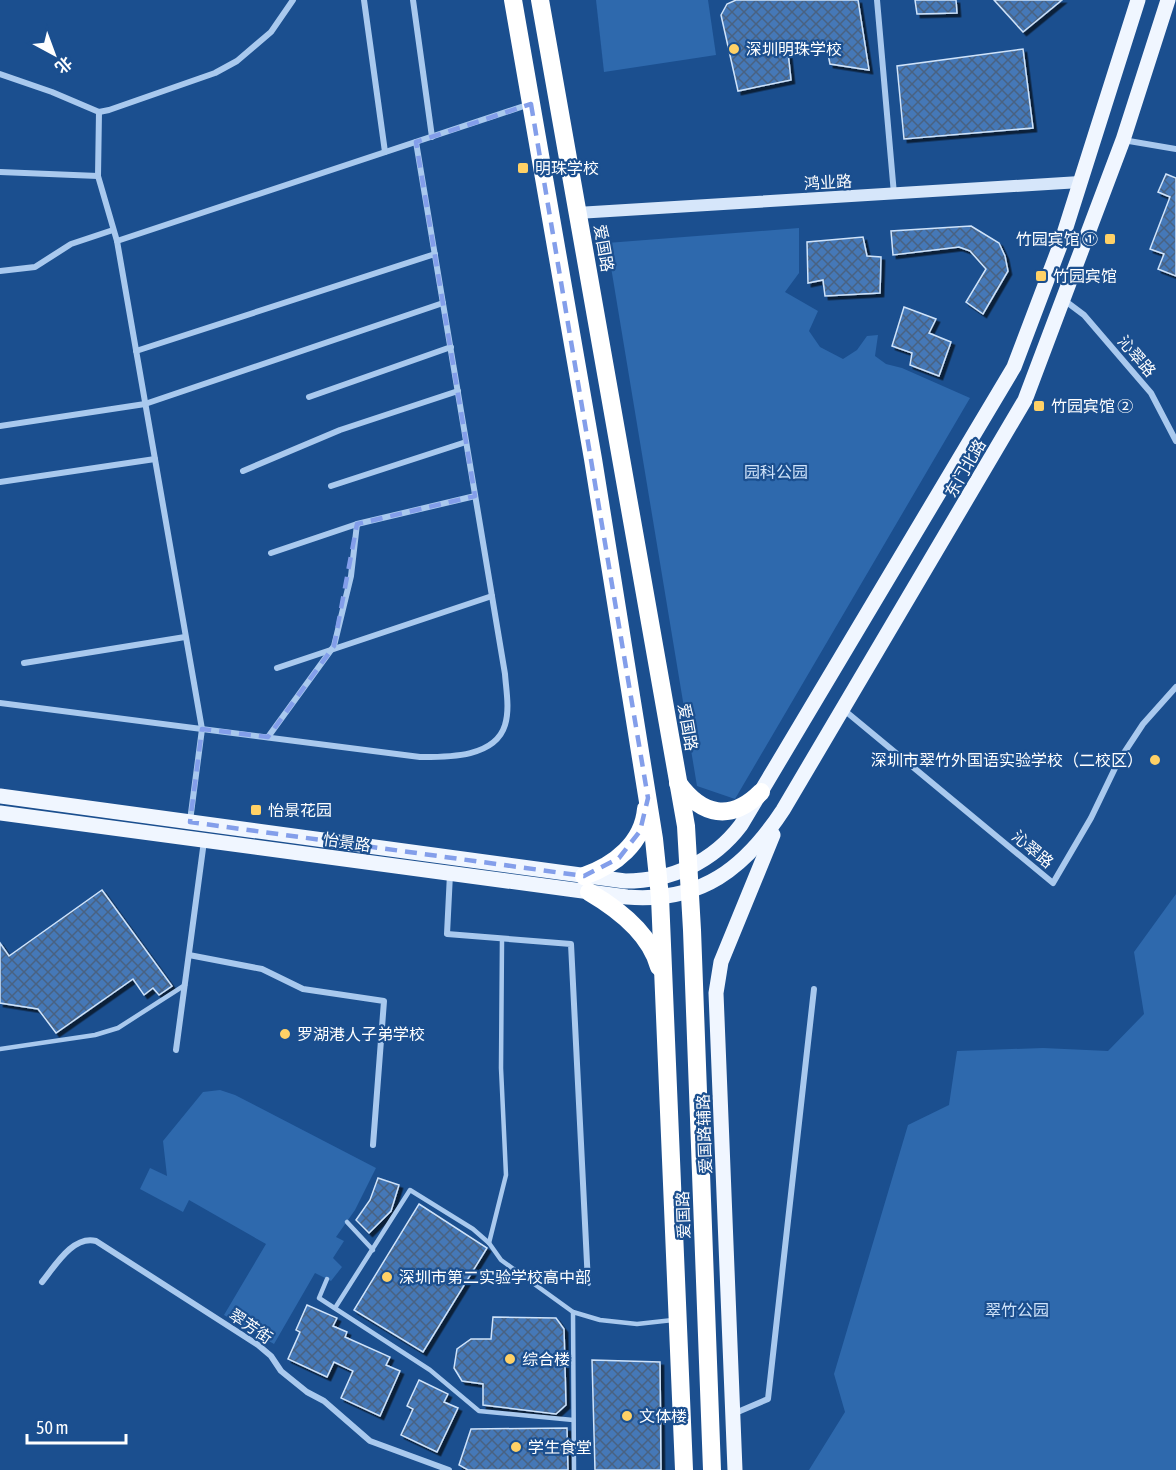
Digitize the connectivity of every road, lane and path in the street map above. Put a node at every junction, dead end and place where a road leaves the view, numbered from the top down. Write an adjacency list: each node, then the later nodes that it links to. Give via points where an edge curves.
1 (293, 0): 11 (street, via 271,32 237,61 215,73)
2 (364, 0): 16 (street)
3 (413, 0): 12 (street)
4 (513, 0): 10 (highway, 爱国路)
5 (540, 0): 21 (highway, 爱国路)
6 (877, 0): 20 (street)
7 (1138, 0): 19 (main road, 东门北路)
8 (1168, 0): 13 (main road, 东门北路)
9 (0, 74): 11 (street)
10 (531, 104): 12 (street); 56 (highway, 爱国路)
11 (99, 112): 18 (street)
12 (432, 137): 14 (street)
13 (1123, 140): 15 (street); 26 (main road, 东门北路)
14 (416, 142): 16 (street); 24 (street)
15 (1176, 149)
16 (385, 152): 23 (street)
17 (0, 172): 18 (street)
18 (98, 176): 22 (street)
19 (1080, 182): 20 (street, 鸿业路); 54 (main road, 东门北路, via 1014,367)
20 (894, 195): 21 (street, 鸿业路)
21 (577, 213): 53 (highway, 爱国路)
22 (114, 230): 23 (street); 25 (street, via 71,244 35,267)
23 (117, 241): 29 (street)
24 (435, 254): 27 (street); 29 (street)
25 (0, 272)
26 (1064, 300): 34 (street, 沁翠路, via 1084,315 1151,393); 50 (main road, 东门北路, via 1025,400)
27 (443, 303): 28 (street); 32 (street)
28 (450, 347): 30 (street); 31 (street)
29 (136, 351): 32 (street)
30 (458, 391): 35 (street); 37 (street, via 340,430)
31 (309, 397)
32 (145, 404): 33 (street); 36 (street)
33 (0, 426)
34 (1176, 441)
35 (466, 442): 39 (street); 40 (street)
36 (155, 459): 38 (street); 44 (street)
37 (243, 471)
38 (0, 482)
39 (331, 486)
40 (476, 496): 41 (street); 43 (street)
41 (357, 525): 42 (street); 45 (street, via 351,576)
42 (271, 552)
43 (492, 596): 45 (street); 52 (street, via 507,705 506,724 492,742 458,756 420,757)
44 (186, 637): 46 (street); 51 (street)
45 (334, 646): 47 (street); 52 (street)
46 (24, 663)
47 (277, 668)
48 (1176, 687): 50 (street, 沁翠路, via 1143,724 1118,762 1053,883)
49 (0, 703): 51 (street)
50 (844, 710): 57 (main road, 东门北路)
51 (202, 729): 52 (street); 59 (street)
52 (268, 737)
53 (678, 783): 54 (highway, via 696,803 717,812 742,807); 61 (highway, 爱国路)
54 (760, 792): 61 (main road, 东门北路, via 729,840 717,852)
55 (0, 796): 59 (main road, 怡景路)
56 (648, 798): 63 (highway, 爱国路); 64 (highway, via 646,817 631,846)
57 (783, 810): 65 (main road, 东门北路, via 756,846 730,871); 84 (main road, 爱国路辅路, via 717,977)
58 (0, 813): 60 (main road, 怡景路)
59 (190, 822): 64 (main road, 怡景路)
60 (205, 841): 62 (main road, 怡景路); 68 (street)
61 (688, 868): 63 (main road, 怡景路); 65 (highway, 爱国路)
62 (450, 874): 64 (main road, 怡景路); 67 (street, via 447,934)
63 (658, 878): 64 (main road, 怡景路); 66 (highway, 爱国路)
64 (587, 884): 66 (main road, 怡景路, via 638,898); 69 (highway, via 640,932 654,954)
65 (690, 892): 66 (main road, 怡景路); 89 (highway, 爱国路)
66 (660, 897): 69 (highway, 爱国路)
67 (502, 939): 76 (lane, via 501,1068 506,1175); 80 (street, via 571,944)
68 (189, 955): 70 (street); 74 (street, via 262,969 303,989 384,1001)
69 (662, 980): 83 (highway, 爱国路)
70 (185, 985): 72 (lane, via 118,1028); 73 (street)
71 (814, 989): 84 (street, via 768,1399)
72 (0, 1049)
73 (176, 1050)
74 (373, 1145)
75 (346, 1222): 77 (lane)
76 (489, 1243): 77 (lane, via 410,1190); 82 (lane, via 501,1260)
77 (373, 1250): 81 (lane)
78 (327, 1279): 81 (lane, via 319,1298)
79 (42, 1282): 86 (street, 翠芳街, via 75,1244 87,1239 96,1241 258,1345 281,1371 324,1401 370,1442)
80 (588, 1283)
81 (335, 1308): 85 (lane, via 430,1370 479,1411)
82 (573, 1312): 83 (lane, via 637,1324); 85 (lane)
83 (679, 1319): 88 (highway, 爱国路)
84 (733, 1414): 90 (main road, 爱国路辅路)
85 (573, 1420): 87 (lane)
86 (449, 1470)
87 (574, 1470)
88 (684, 1470)
89 (712, 1470)
90 (735, 1470)

